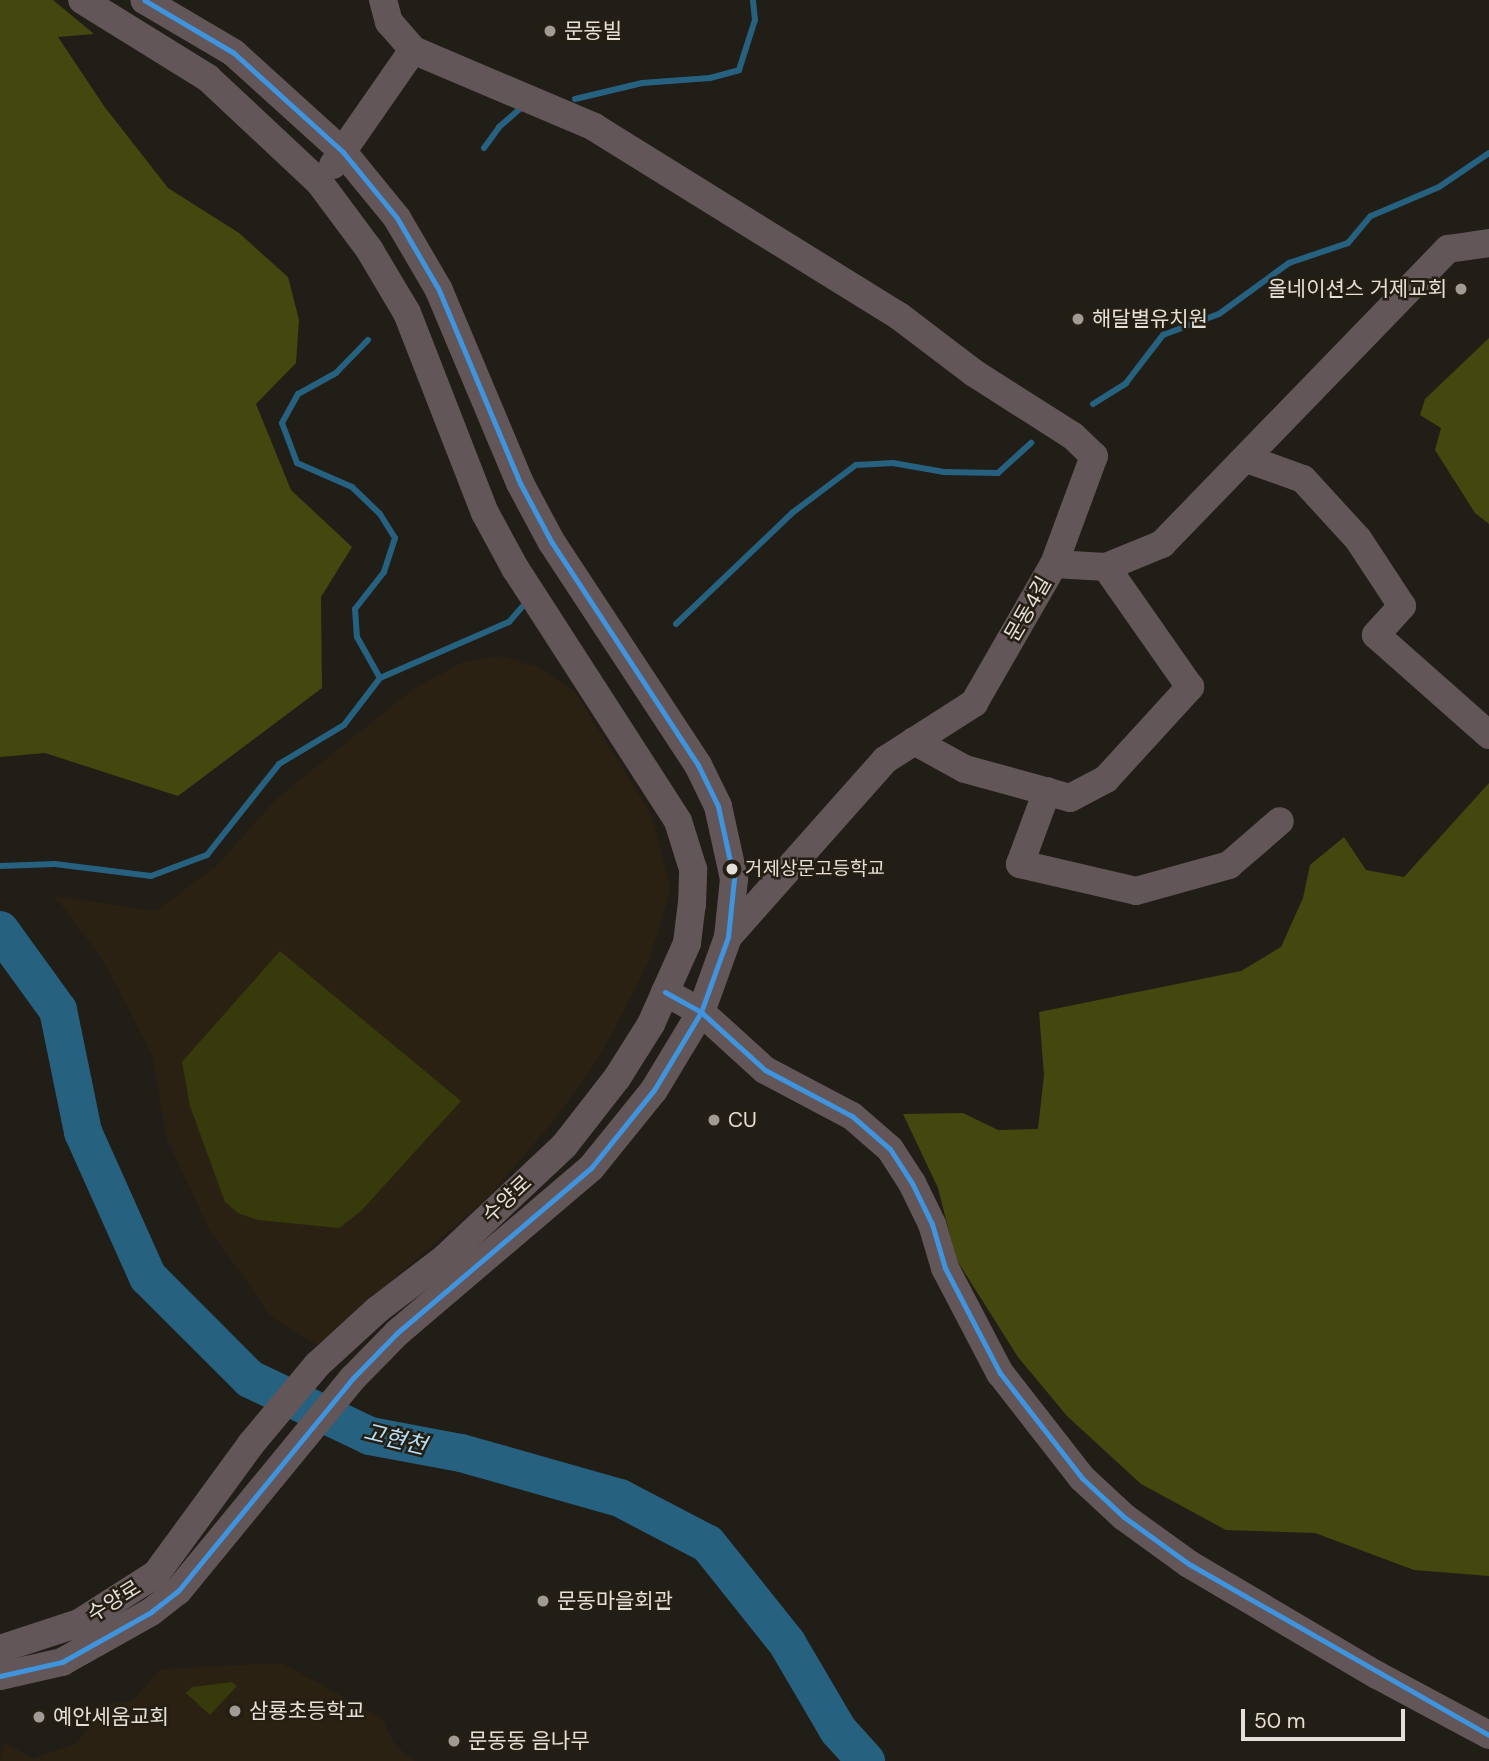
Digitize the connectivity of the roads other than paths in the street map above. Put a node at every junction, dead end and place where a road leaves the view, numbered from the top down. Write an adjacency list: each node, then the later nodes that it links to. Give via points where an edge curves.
1 (82, 0): 6 (street, 수양로, via 208,78)
2 (144, 0): 5 (street, 수양로, via 234,53)
3 (383, 0): 4 (street, via 390,22)
4 (413, 50): 5 (street); 9 (street, via 594,127 899,316 974,373 1073,436 1094,456)
5 (343, 152): 6 (street); 15 (street, 수양로, via 397,218 433,280 520,483 552,543 698,765 713,796 734,879)
6 (319, 181): 16 (street, 수양로, via 369,249 407,313 485,513 516,570 678,821 693,869 692,905 687,943)
7 (1489, 243): 8 (street, 문동4길, via 1448,249)
8 (1247, 459): 10 (street, 문동4길, via 1162,544); 11 (street, via 1303,479 1358,539 1402,606 1376,635)
9 (1054, 564): 10 (street, 문동4길); 12 (street, 문동4길, via 974,703)
10 (1106, 568): 13 (street, via 1190,687 1105,779 1070,798)
11 (1489, 735)
12 (914, 741): 13 (street, via 965,769); 15 (street, 문동4길, via 885,760)
13 (1047, 791): 14 (street, via 1020,864 1136,891 1229,865)
14 (1280, 821)
15 (728, 937): 17 (street, 수양로)
16 (665, 992): 17 (street); 18 (street, 수양로, via 617,1078 565,1146 444,1258 317,1365 251,1444 174,1552 134,1592 48,1637)
17 (701, 1012): 19 (street, 수양로, via 654,1090 591,1168 397,1333 289,1452 198,1569 160,1605 62,1662); 20 (street, via 765,1070 852,1116 890,1149 912,1183 932,1224 945,1268 1000,1373 1082,1478 1124,1517 1189,1563 1377,1675)
18 (0, 1649)
19 (0, 1676)
20 (1489, 1735)

